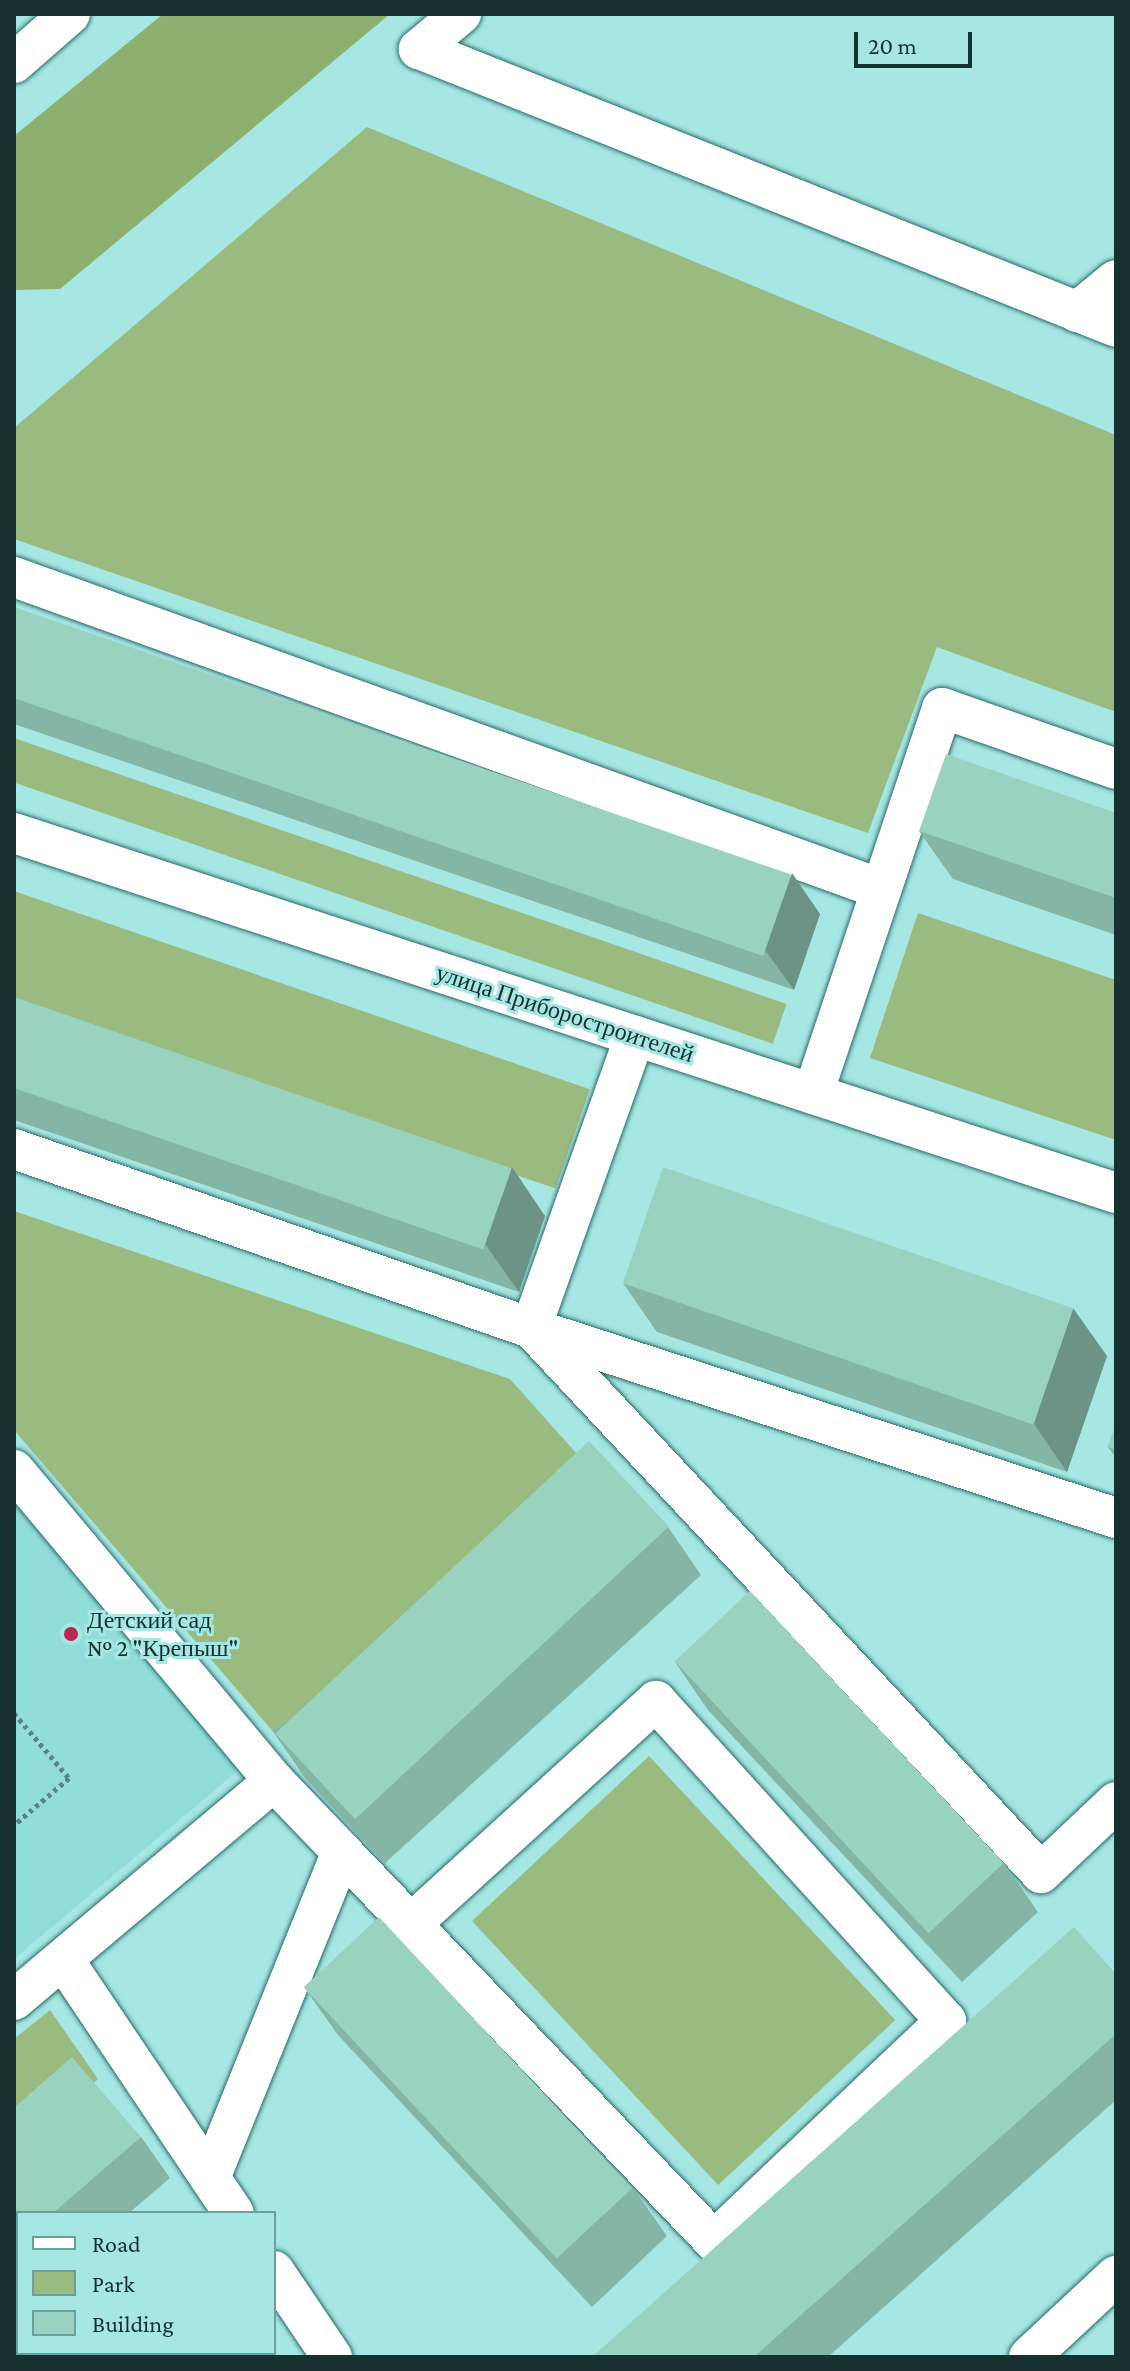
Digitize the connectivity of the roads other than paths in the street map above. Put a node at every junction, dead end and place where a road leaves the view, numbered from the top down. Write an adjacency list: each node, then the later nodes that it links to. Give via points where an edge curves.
1 (70, 14): 3 (street)
2 (461, 14): 5 (street, via 419,49)
3 (14, 63)
4 (1116, 280): 5 (street)
5 (1077, 312): 6 (street)
6 (1116, 327)
7 (14, 577): 10 (street)
8 (1116, 769): 10 (street, via 942,708)
9 (14, 833): 11 (street, улица Приборостроителей)
10 (881, 889): 12 (street)
11 (635, 1036): 12 (street, улица Приборостроителей); 15 (street)
12 (813, 1094): 14 (street, улица Приборостроителей)
13 (14, 1149): 15 (street)
14 (1116, 1193)
15 (531, 1328): 17 (street); 19 (street, via 1041,1873)
16 (14, 1470): 18 (street)
17 (1116, 1518)
18 (274, 1781): 20 (street); 22 (street)
19 (1116, 1802)
20 (342, 1852): 21 (street); 24 (street)
21 (411, 1924): 21 (street, via 714,2241 946,2021 656,1701)
22 (63, 1959): 23 (street); 24 (street)
23 (14, 2000)
24 (210, 2178): 25 (street)
25 (233, 2211)
26 (1116, 2276): 29 (street)
27 (277, 2282): 28 (street)
28 (332, 2357)
29 (1029, 2357)

